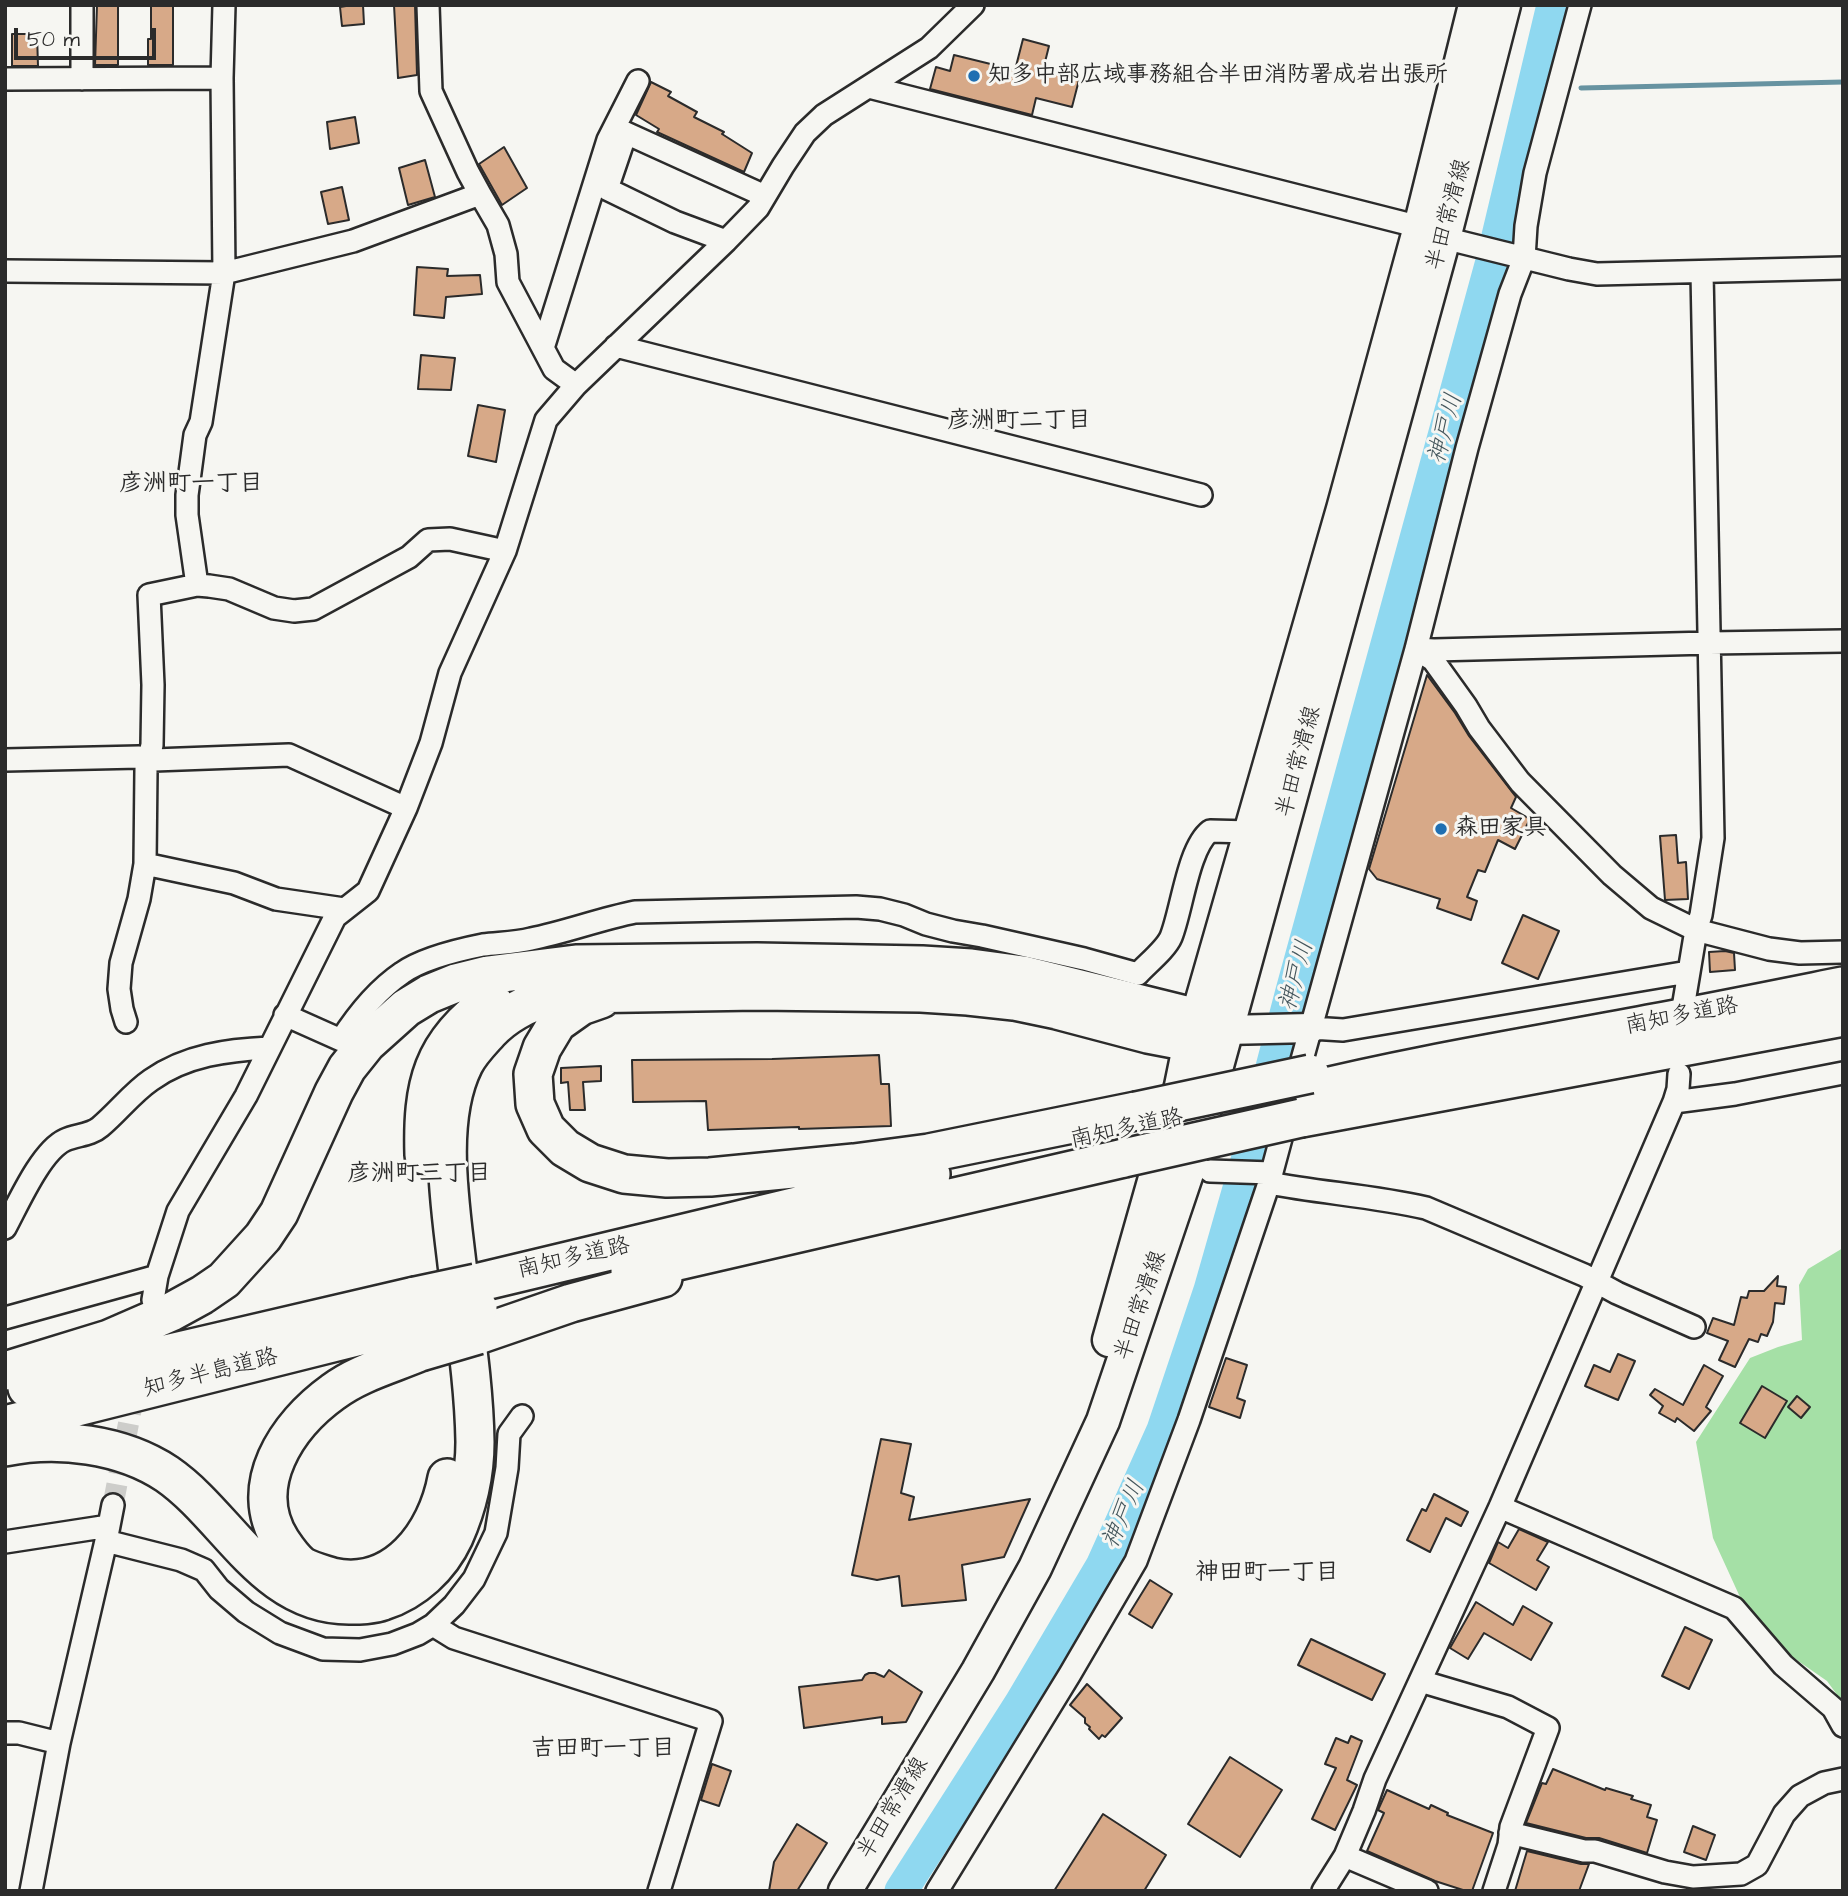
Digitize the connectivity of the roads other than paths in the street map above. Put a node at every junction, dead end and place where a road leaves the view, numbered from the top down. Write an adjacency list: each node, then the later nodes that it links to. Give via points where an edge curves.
1 (82, 5): 12 (street)
2 (224, 5): 10 (street)
3 (428, 5): 15 (street, via 431,91)
4 (952, 5): 9 (street)
5 (973, 5): 9 (street)
6 (1475, 5): 17 (main road, 半田常滑線)
7 (1504, 5): 17 (main road, 半田常滑線)
8 (1580, 5): 19 (street, via 1535,173)
9 (950, 27): 14 (street, via 929,48)
10 (222, 78): 12 (street); 23 (street)
11 (5, 79): 12 (street)
12 (82, 79)
13 (638, 81): 25 (street, via 608,140)
14 (869, 86): 16 (street, via 805,133); 17 (street)
15 (480, 194): 23 (street, via 353,241); 25 (street, via 498,225 508,282)
16 (765, 196): 18 (street); 18 (street, via 626,133 607,190)
17 (1444, 237): 19 (street); 36 (main road, 半田常滑線, via 1343,509); 50 (main road, 半田常滑線)
18 (726, 241): 24 (street)
19 (1519, 257): 22 (street, via 1597,274); 32 (street)
20 (1843, 268): 22 (street)
21 (5, 271): 23 (street)
22 (1702, 272): 31 (street)
23 (224, 273): 29 (street, via 187,495)
24 (616, 346): 26 (street); 27 (street)
25 (543, 348): 26 (street, via 554,369)
26 (576, 385): 28 (street, via 546,420)
27 (1201, 495)
28 (505, 551): 29 (street, via 450,539 428,540 409,557 313,609 274,608 229,589); 35 (street, via 450,673 431,743)
29 (197, 585): 33 (street, via 149,595 153,685)
30 (1843, 641): 31 (street)
31 (1709, 643): 32 (street); 39 (street, via 1713,838)
32 (1416, 649): 39 (street, via 1433,660 1520,782 1612,875 1651,908); 49 (street)
33 (148, 759): 34 (street); 35 (street, via 289,755); 37 (street)
34 (5, 760)
35 (405, 808): 38 (street, via 368,891)
36 (1251, 832): 46 (street, via 1210,831 1202,837 1170,940 1138,974 880,909 635,912 533,939 436,957 403,972 356,1018 341,1040); 50 (main road, 半田常滑線)
37 (145, 864): 38 (street, via 234,883 276,899); 48 (street, via 121,963 119,989)
38 (344, 909): 46 (street, via 335,917)
39 (1696, 930): 40 (street, via 1769,949); 42 (street)
40 (1843, 952)
41 (544, 969): 50 (highway, via 576,964 757,962 971,968 1036,978); 65 (highway, via 465,1021 435,1065 426,1093 424,1181 450,1437 449,1466 436,1517 407,1556 386,1571 364,1579 343,1579 302,1566 275,1532 269,1512 268,1488 277,1456 292,1430 315,1406 366,1374); 67 (highway, via 456,983 417,1001 386,1024 347,1068 279,1213 224,1280 171,1312 109,1339)
42 (1688, 972): 45 (street); 49 (street, via 1343,1030)
43 (1843, 986): 54 (highway, 南知多道路, via 1490,1053)
44 (615, 993): 50 (highway, via 922,993 1014,1002 1148,1034); 56 (highway, via 581,1006 557,1023 533,1074 535,1104 545,1129 590,1163 624,1174 710,1177); 71 (highway, via 547,998 517,1010 478,1044 455,1087 450,1113 449,1196 475,1443 460,1523 449,1548 418,1582 381,1602 335,1605 313,1600 274,1578 189,1491 138,1459 78,1444)
45 (1684, 1002)
46 (285, 1015): 51 (street)
47 (1843, 1017): 54 (highway, 南知多道路)
48 (126, 1022)
49 (1311, 1028): 50 (street); 58 (street)
50 (1215, 1030): 57 (main road, 半田常滑線); 73 (main road, 半田常滑線, via 1181,1086)
51 (269, 1048): 59 (street, via 198,1057 152,1079 97,1130 54,1147); 60 (street, via 178,1211)
52 (1843, 1073): 55 (street)
53 (1679, 1074): 55 (street)
54 (1305, 1095): 56 (highway, 南知多道路)
55 (1674, 1102): 61 (street)
56 (1131, 1133): 63 (highway, 南知多道路, via 705,1255); 63 (highway, 南知多道路, via 1002,1157)
57 (1198, 1172): 58 (street); 73 (main road, 半田常滑線, via 1103,1421)
58 (1267, 1176): 61 (street, via 1297,1189 1426,1208); 88 (street, via 1189,1420 1136,1561)
59 (5, 1228)
60 (157, 1276): 62 (street); 64 (street)
61 (1596, 1281): 66 (street); 74 (street)
62 (153, 1300)
63 (477, 1309): 65 (highway, 南知多道路, bridge); 65 (highway, bridge)
64 (5, 1318)
65 (417, 1323): 68 (highway, 知多半島道路, via 119,1365); 70 (highway, 知多半島道路)
66 (1695, 1326)
67 (5, 1371)
68 (5, 1394)
69 (522, 1416): 77 (street, via 509,1434 496,1533 474,1579)
70 (5, 1425)
71 (5, 1447)
72 (113, 1505): 75 (street)
73 (1063, 1507): 87 (main road, 半田常滑線, via 978,1671)
74 (1500, 1507): 78 (street); 79 (street, via 1734,1608 1783,1665 1833,1708)
75 (107, 1534): 76 (street); 77 (street, via 204,1570 246,1612 280,1633 323,1649 360,1650 392,1644); 81 (street)
76 (5, 1542)
77 (433, 1625): 86 (street, via 454,1638 711,1721)
78 (1420, 1681): 83 (street, via 1508,1707 1548,1728); 84 (street)
79 (1843, 1726)
80 (5, 1733): 81 (street)
81 (59, 1743): 85 (street)
82 (1843, 1779): 83 (street, via 1800,1796 1784,1814 1757,1865 1741,1874 1693,1877)
83 (1510, 1833): 91 (street)
84 (1345, 1856): 89 (street); 90 (street)
85 (31, 1891)
86 (659, 1891)
87 (845, 1891)
88 (937, 1891)
89 (1323, 1891)
90 (1427, 1891)
91 (1494, 1891)

